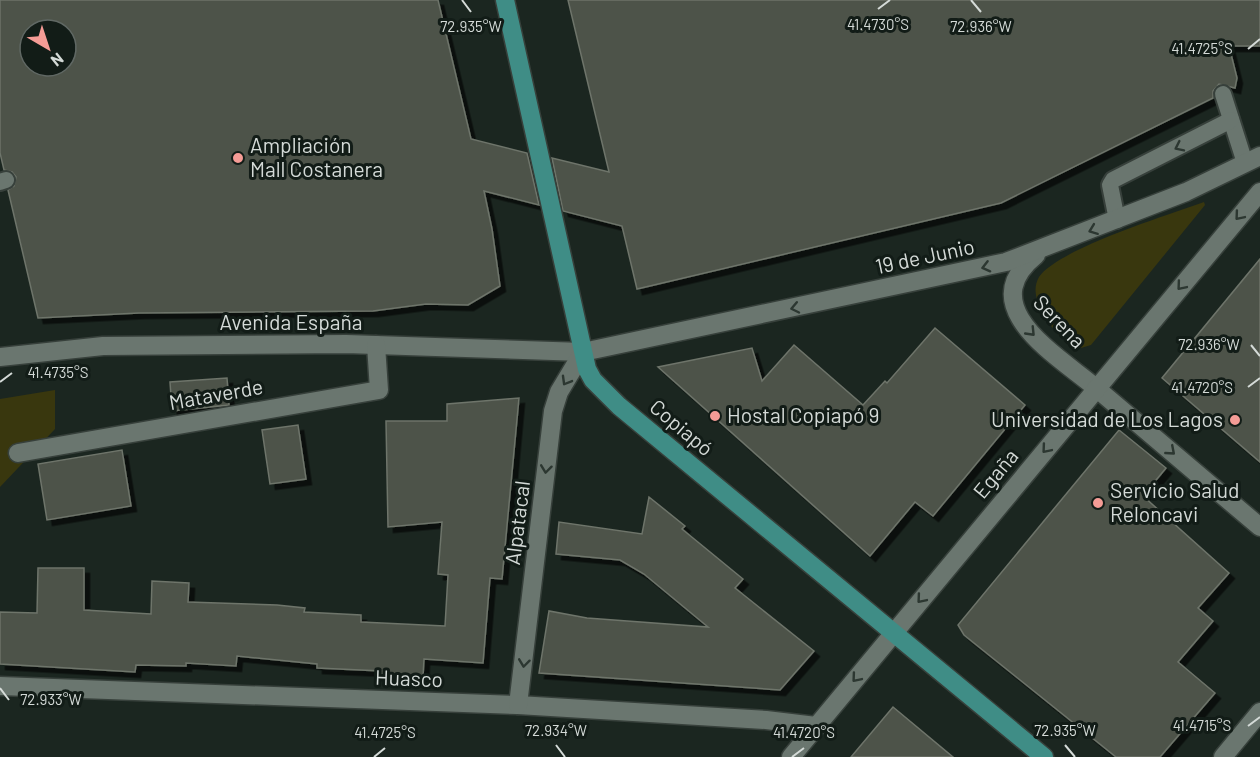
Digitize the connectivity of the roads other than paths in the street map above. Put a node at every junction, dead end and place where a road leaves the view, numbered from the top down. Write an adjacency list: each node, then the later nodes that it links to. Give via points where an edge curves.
1 (505, 0): 9 (main road, Copiapó)
2 (1223, 94): 3 (lane)
3 (1231, 120): 4 (lane); 6 (lane, one-way to 6, via 1113,180 1110,185)
4 (1253, 160): 6 (street, 19 de Junio)
5 (1260, 192): 11 (street, Egaña, one-way to 11)
6 (1117, 220): 7 (street, 19 de Junio, one-way to 7)
7 (1042, 250): 9 (street, 19 de Junio, one-way to 9, via 967,271); 11 (street, Serena, one-way to 11, via 1017,273 1011,297 1014,309 1035,336)
8 (376, 345): 9 (street, Avenida España); 10 (street, Avenida España, via 103,346); 12 (street, Mataverde, via 379,390)
9 (583, 352): 14 (main road, Copiapó, via 593,380 605,394); 16 (street, Alpatacal, one-way to 16, via 553,411)
10 (0, 357)
11 (1096, 388): 13 (street, Serena, one-way to 13); 14 (street, Egaña, one-way to 14)
12 (18, 453)
13 (1260, 528)
14 (893, 633): 18 (street, Egaña, one-way to 18); 20 (main road, Copiapó)
15 (0, 686): 16 (street, Huasco)
16 (518, 705): 18 (street, Huasco)
17 (1260, 712): 21 (street)
18 (816, 726): 19 (street, Egaña)
19 (791, 757)
20 (1044, 757)
21 (1223, 757)

